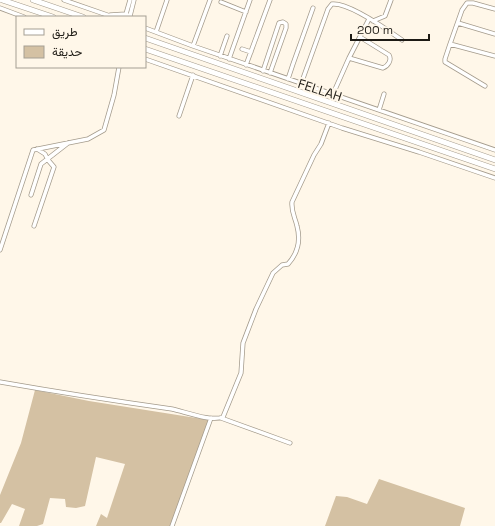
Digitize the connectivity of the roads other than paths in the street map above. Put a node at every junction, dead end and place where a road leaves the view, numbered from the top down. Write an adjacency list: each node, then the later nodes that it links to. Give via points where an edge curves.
1 (2, 0): 19 (highway)
2 (33, 0): 20 (highway)
3 (66, 0): 21 (street)
4 (130, 0): 22 (street)
5 (134, 0): 22 (street)
6 (167, 0): 26 (street)
7 (210, 0): 33 (street)
8 (250, 0): 17 (street)
9 (270, 0): 36 (street)
10 (391, 0): 23 (street, via 384,16)
11 (483, 0): 13 (street)
12 (221, 2): 17 (street)
13 (482, 5): 16 (street); 24 (street, via 468,3 462,10)
14 (0, 8): 18 (street)
15 (313, 8): 47 (street)
16 (495, 9)
17 (246, 12): 41 (street)
18 (21, 16)
19 (50, 16)
20 (80, 16)
21 (111, 16): 22 (street)
22 (126, 16)
23 (371, 20): 29 (street); 31 (street); 48 (street, via 364,14 339,4 330,5)
24 (458, 24): 27 (street); 32 (street)
25 (146, 28): 26 (street, FELLAH)
26 (156, 32): 33 (street, FELLAH)
27 (495, 34)
28 (227, 36): 37 (street)
29 (360, 37): 39 (street); 39 (street, via 389,55 390,63 382,68)
30 (146, 38): 61 (highway)
31 (402, 40)
32 (450, 44): 38 (street); 49 (street, via 445,62)
33 (193, 46): 37 (street, FELLAH)
34 (242, 48): 36 (street)
35 (146, 49): 62 (highway)
36 (251, 52): 42 (street)
37 (220, 56): 41 (street, FELLAH)
38 (495, 56)
39 (349, 58): 50 (street)
40 (146, 59): 46 (street)
41 (229, 59): 42 (street, FELLAH)
42 (246, 65): 44 (street, FELLAH)
43 (119, 68): 55 (street, via 104,130 88,139)
44 (263, 70): 45 (street, FELLAH); 45 (street, via 279,23 283,22 286,28)
45 (270, 73): 47 (street, FELLAH)
46 (193, 75): 53 (street); 54 (street)
47 (288, 79): 48 (street, FELLAH)
48 (301, 84): 50 (street, FELLAH)
49 (484, 86)
50 (333, 94): 52 (street, FELLAH)
51 (384, 94): 52 (street)
52 (379, 110): 58 (street, FELLAH)
53 (179, 116)
54 (329, 123): 63 (street); 69 (street, via 292,202 291,210 300,240 297,252 288,264 282,265 273,273 258,303 243,343 239,378 226,413)
55 (68, 143): 56 (street); 59 (street)
56 (47, 146): 57 (street); 59 (street)
57 (36, 148): 60 (street, via 43,152); 66 (street, via 32,152)
58 (495, 150)
59 (52, 155): 60 (street)
60 (47, 159): 64 (street, via 40,165); 65 (street, via 54,167)
61 (495, 160)
62 (495, 169)
63 (495, 178)
64 (31, 195)
65 (34, 226)
66 (0, 250)
67 (0, 382): 68 (street)
68 (211, 418): 69 (street); 71 (street)
69 (221, 418): 70 (street)
70 (290, 443)
71 (172, 526)

